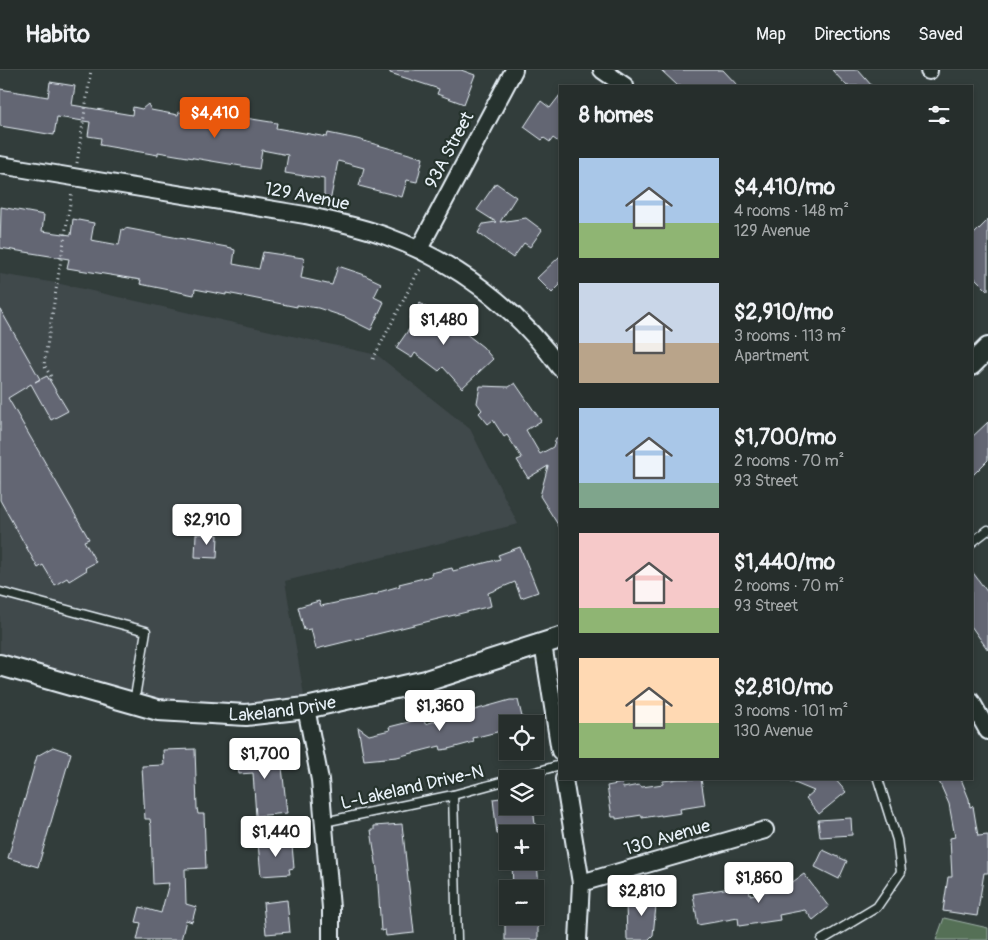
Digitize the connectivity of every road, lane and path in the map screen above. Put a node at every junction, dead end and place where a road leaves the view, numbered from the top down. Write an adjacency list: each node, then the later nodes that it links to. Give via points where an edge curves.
1 (91, 70): 6 (path)
2 (514, 70): 7 (street, 93A Street)
3 (602, 70): 4 (street)
4 (624, 85)
5 (0, 165): 6 (street, 129 Avenue)
6 (74, 178): 7 (street, 129 Avenue, via 349,224); 13 (path, via 44,365 52,378)
7 (419, 249): 8 (street, 129 Avenue)
8 (435, 258): 10 (path, via 418,272); 12 (street, 129 Avenue, via 508,309 532,332)
9 (988, 348): 11 (street)
10 (373, 359)
11 (973, 363)
12 (559, 367)
13 (50, 380)
14 (988, 530): 15 (lane)
15 (973, 541)
16 (0, 592): 19 (lane, via 146,632)
17 (552, 641): 21 (street, Lakeland Drive, via 426,681); 23 (street)
18 (0, 665): 19 (street, Lakeland Drive)
19 (134, 703): 21 (street, Lakeland Drive, via 158,710 246,715)
20 (973, 705): 22 (street)
21 (306, 708): 30 (street, via 320,780)
22 (988, 731)
23 (559, 737)
24 (559, 765): 25 (lane)
25 (543, 770)
26 (564, 780): 32 (street)
27 (878, 780): 36 (lane, via 897,840 901,872 878,907)
28 (499, 782): 29 (lane, L-Lakeland Drive-N)
29 (453, 795): 30 (lane, L-Lakeland Drive-N); 34 (lane)
30 (324, 822): 33 (street)
31 (765, 830): 32 (street, 130 Avenue)
32 (581, 883): 35 (street)
33 (331, 940)
34 (457, 940)
35 (578, 940)
36 (822, 940)

